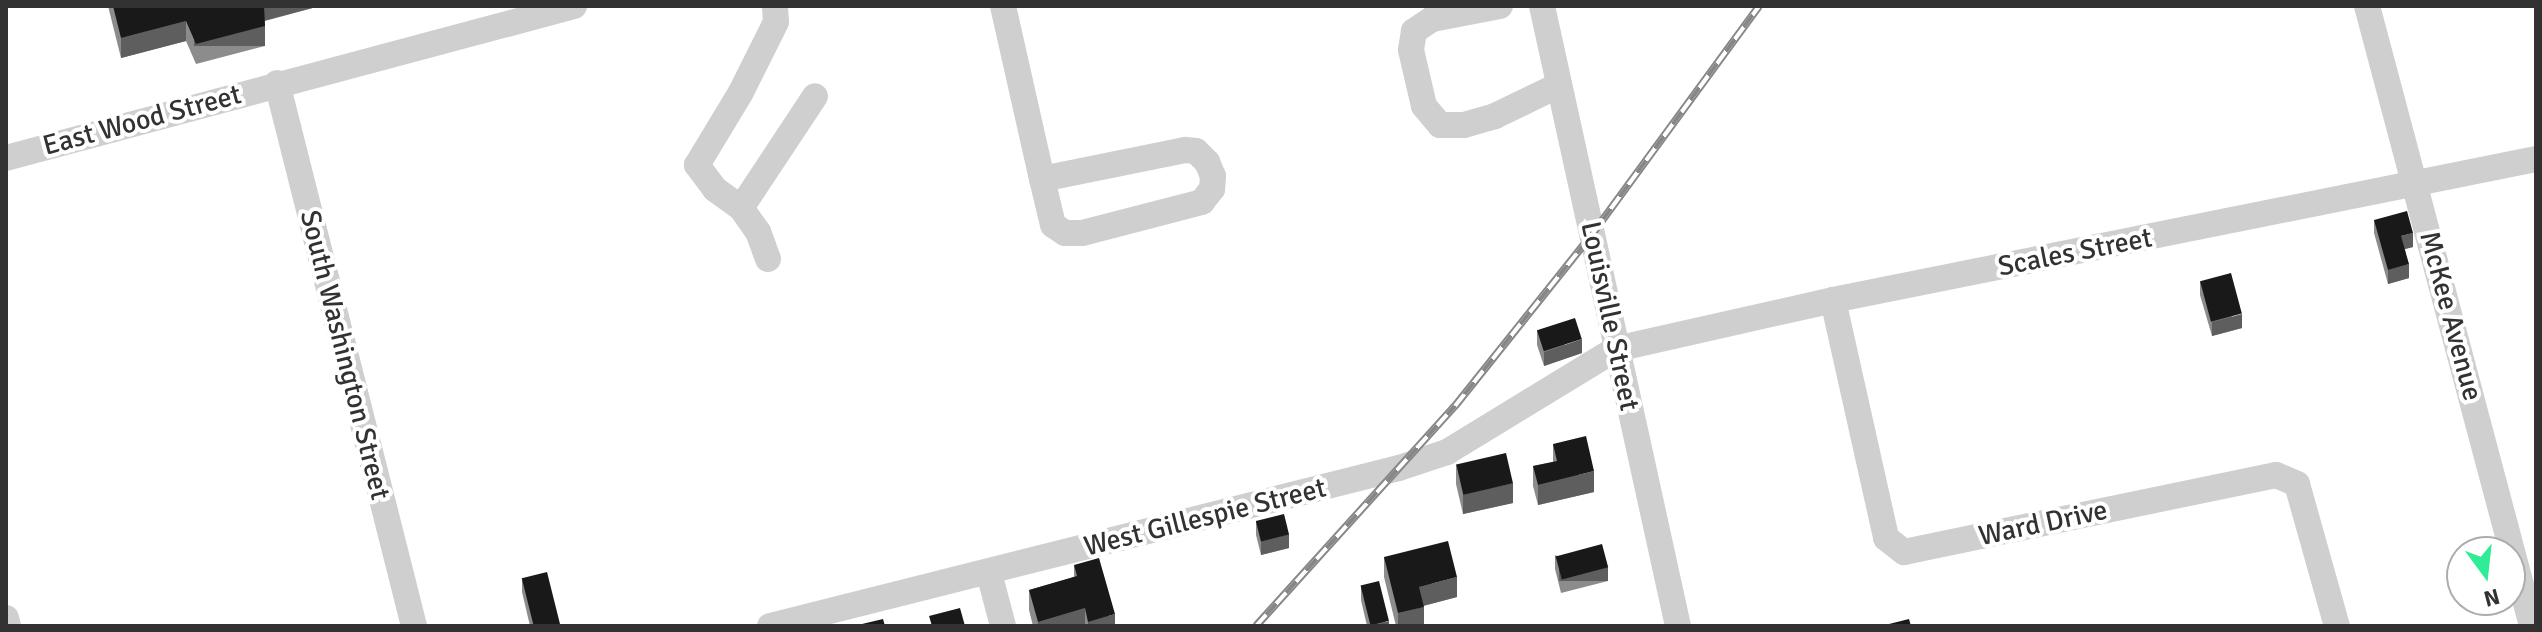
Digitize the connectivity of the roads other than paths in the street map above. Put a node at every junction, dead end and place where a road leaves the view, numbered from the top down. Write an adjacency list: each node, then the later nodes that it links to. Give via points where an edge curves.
1 (574, 6): 7 (street, East Wood Street)
2 (775, 6): 15 (street, via 776,22 697,165 715,189)
3 (1003, 6): 13 (street)
4 (1500, 6): 9 (street, via 1432,19 1414,31 1411,50 1424,106 1440,125 1464,125)
5 (1542, 6): 9 (street, Louisville Street)
6 (2377, 8): 14 (street, McKee Avenue)
7 (546, 9): 8 (street, East Wood Street)
8 (277, 83): 11 (street, East Wood Street); 22 (street, South Washington Street)
9 (1559, 85): 18 (street, Louisville Street)
10 (815, 96): 15 (street)
11 (6, 158)
12 (2536, 159): 14 (street, Scales Street)
13 (1042, 179): 13 (street, via 1053,225 1065,233 1082,233 1202,202 1212,189 1213,176 1196,151 1185,150)
14 (2417, 184): 17 (street, Scales Street); 27 (street, McKee Avenue)
15 (741, 208): 16 (street)
16 (768, 259)
17 (1833, 300): 18 (street, Scales Street); 26 (street, Ward Drive, via 1886,538 1904,552 2276,475 2297,484)
18 (1616, 349): 19 (street, West Gillespie Street, via 1447,452); 25 (street, Louisville Street)
19 (989, 573): 23 (street, West Gillespie Street); 24 (street)
20 (6, 618): 21 (street)
21 (8, 626)
22 (414, 626)
23 (770, 626)
24 (1003, 626)
25 (1678, 626)
26 (2337, 626)
27 (2532, 626)

